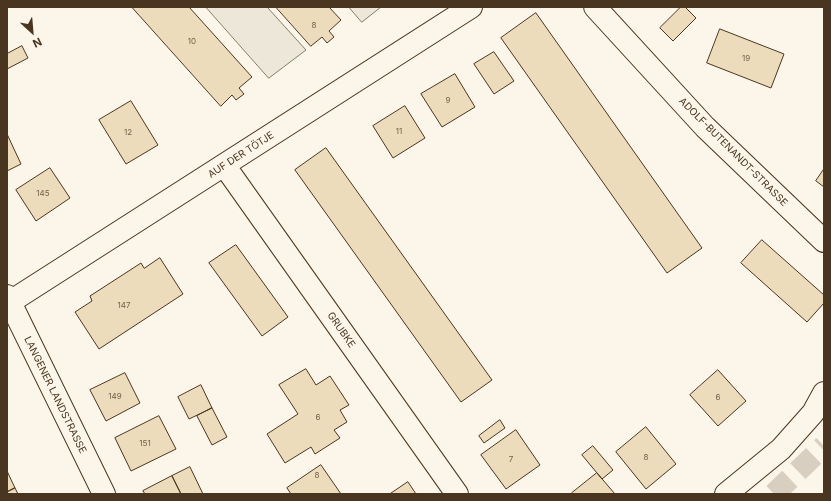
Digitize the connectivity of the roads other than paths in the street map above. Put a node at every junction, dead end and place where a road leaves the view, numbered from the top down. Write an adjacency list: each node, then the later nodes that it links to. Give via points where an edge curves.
1 (471, 7): 3 (street, AUF DER TÖTJE)
2 (595, 7): 4 (street, ADOLF-BUTENANDT-STRASSE, via 705,127)
3 (224, 165): 5 (street, AUF DER TÖTJE); 8 (street, GRUBKE)
4 (824, 241)
5 (9, 299): 7 (street, LANGENER LANDSTRASSE)
6 (824, 393): 9 (street, via 813,413 781,449)
7 (104, 494)
8 (458, 494)
9 (726, 494)

